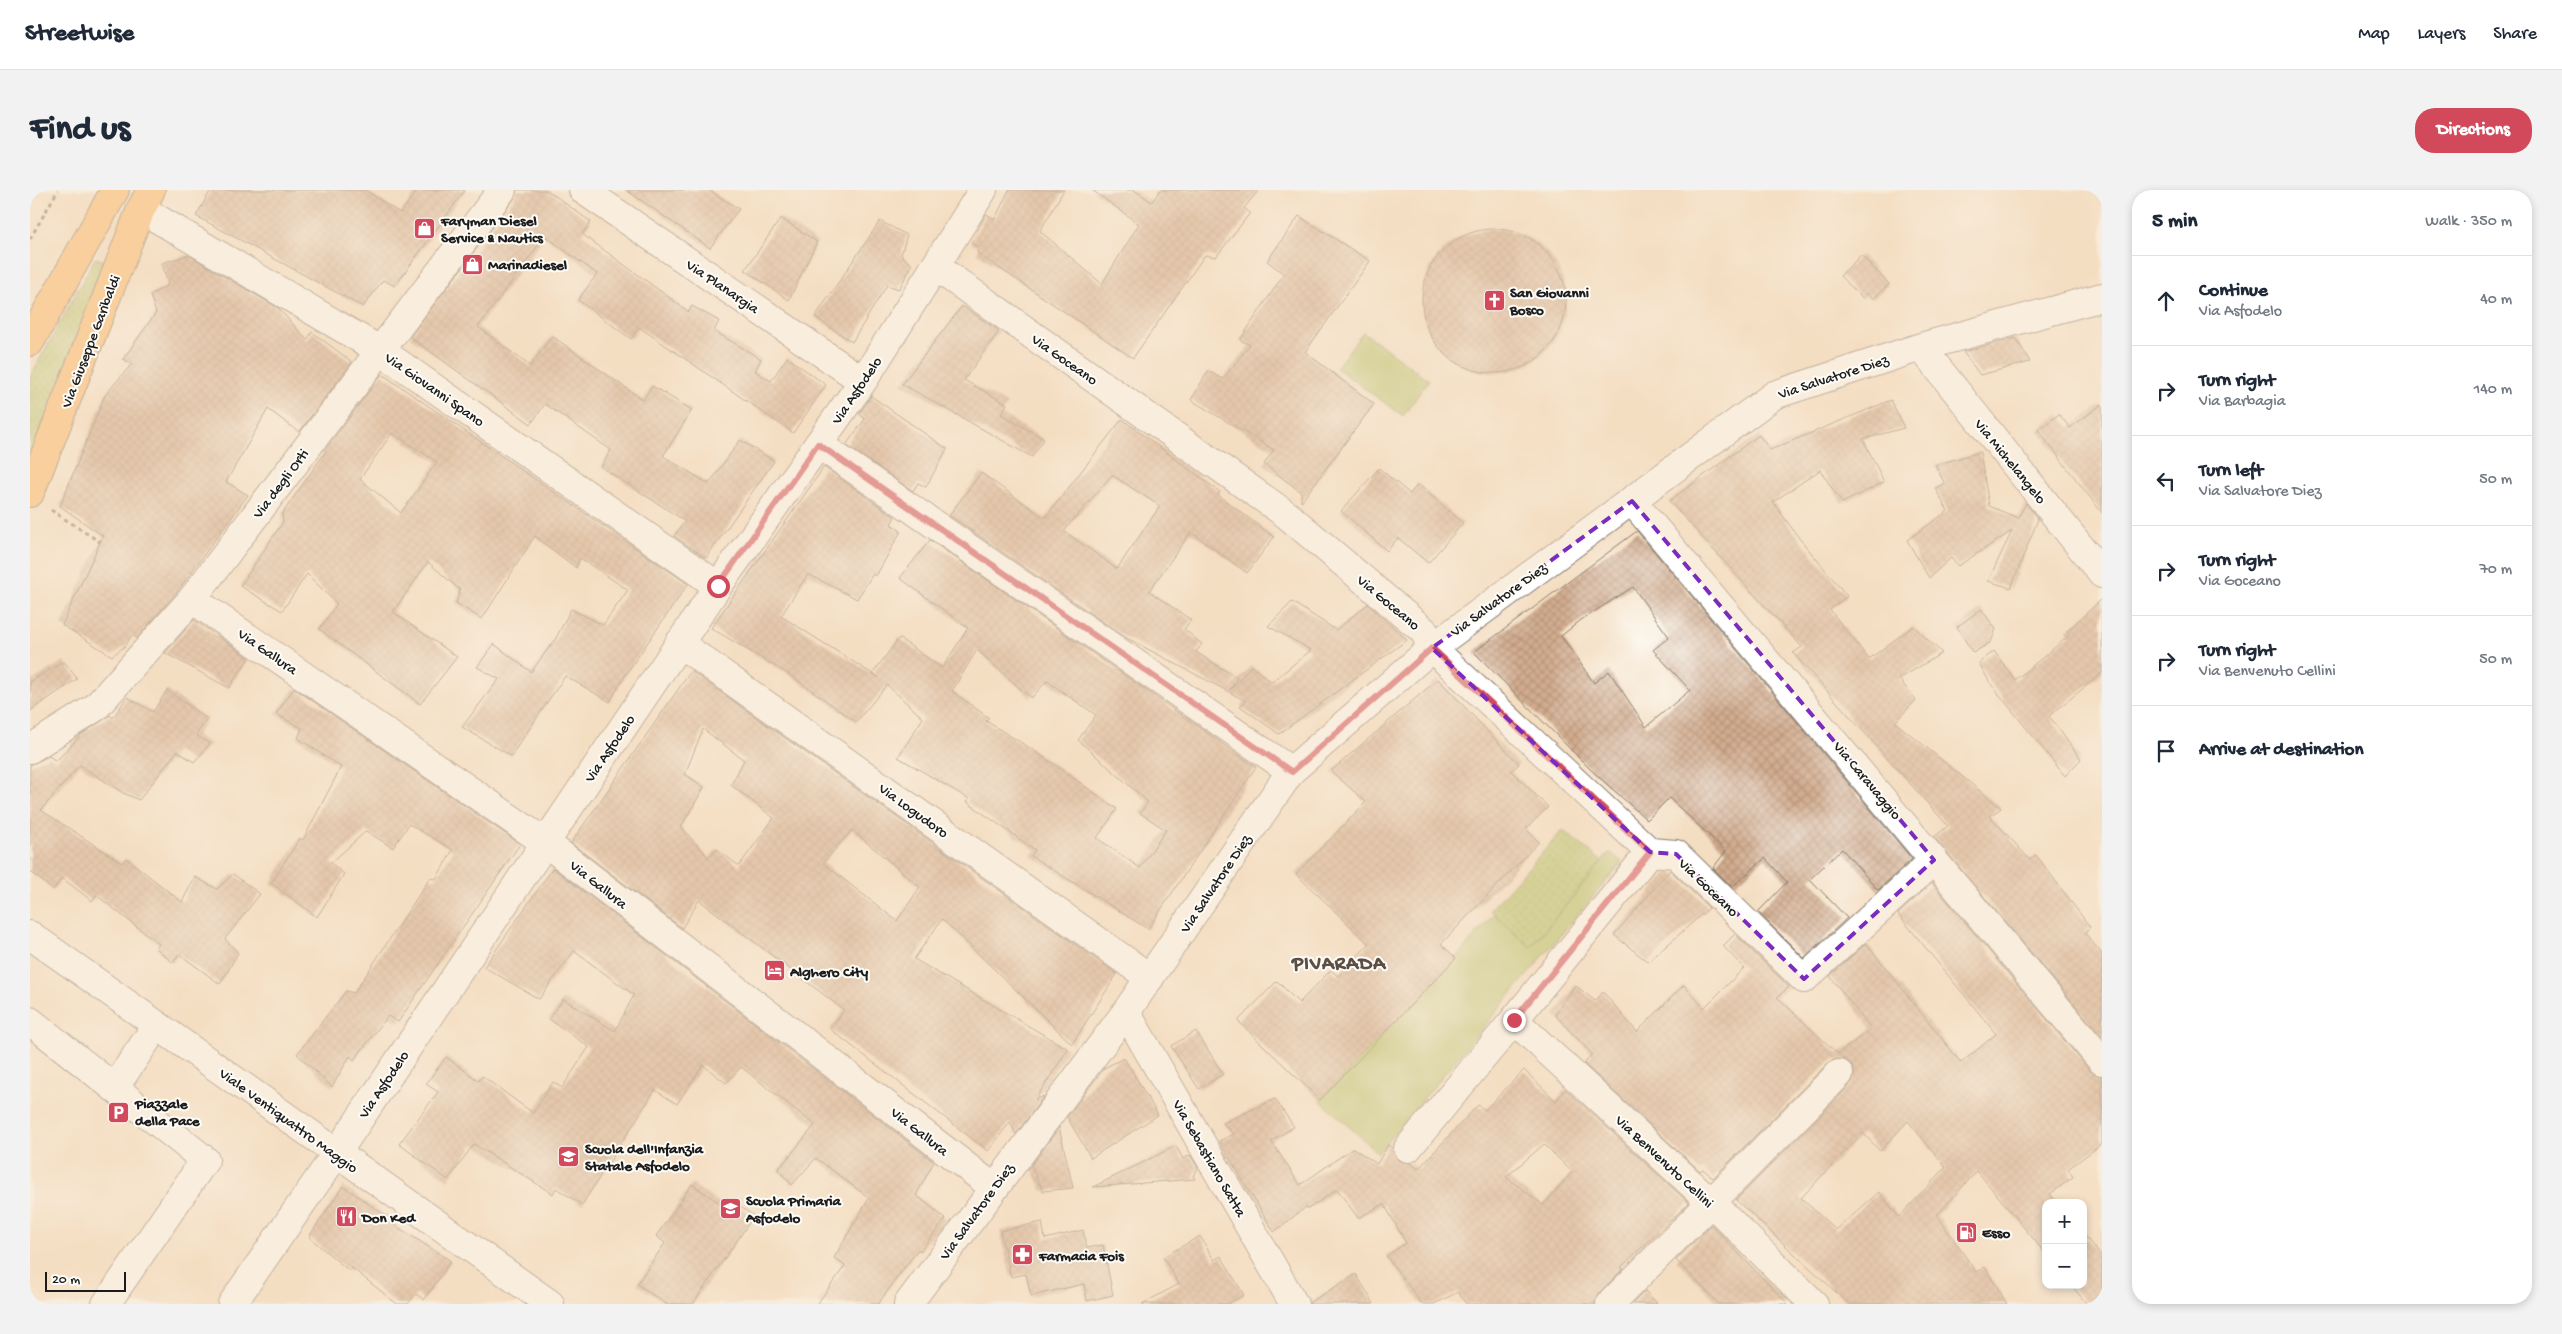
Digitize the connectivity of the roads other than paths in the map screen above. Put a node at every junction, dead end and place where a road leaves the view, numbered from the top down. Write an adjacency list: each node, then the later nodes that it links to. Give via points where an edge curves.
1 (115, 190): 6 (main road)
2 (502, 190): 12 (street, Via degli Orti)
3 (583, 190): 13 (street, Via Planargia)
4 (983, 190): 7 (street, Via Asfodelo)
5 (146, 200): 8 (main road, Via Giuseppe Garibaldi); 12 (street, Via Giovanni Spano)
6 (82, 250): 8 (main road, via 96,244 105,246 114,251); 10 (main road)
7 (936, 267): 13 (street, Via Asfodelo); 21 (street, Via Goceano, via 1287,515 1424,631)
8 (118, 269): 15 (main road, Via Giuseppe Garibaldi)
9 (2102, 297): 11 (street, Via Salvatore Diez)
10 (30, 342)
11 (1921, 348): 16 (street, Via Salvatore Diez, via 1774,395); 17 (street, Via Michelangelo)
12 (381, 351): 18 (street, Via Giovanni Spano); 19 (street, Via degli Orti)
13 (863, 381): 14 (street, Via Asfodelo)
14 (818, 444): 18 (street, Via Asfodelo); 23 (street)
15 (38, 500)
16 (1632, 501): 21 (street, Via Salvatore Diez); 26 (street, Via Caravaggio)
17 (2102, 574)
18 (718, 586): 20 (street, Via Asfodelo)
19 (192, 599): 22 (street, Via degli Orti, via 96,707); 24 (street, Via Gallura)
20 (679, 642): 24 (street, Via Asfodelo); 28 (street, Via Logudoro)
21 (1432, 648): 23 (street, Via Salvatore Diez); 25 (street, Via Goceano)
22 (30, 749)
23 (1292, 772): 28 (street, Via Salvatore Diez)
24 (546, 842): 37 (street, Via Asfodelo); 38 (street, Via Gallura)
25 (1650, 852): 26 (street, Via Goceano, via 1676,854 1804,979); 30 (street)
26 (1934, 860): 33 (street, Via Caravaggio)
27 (30, 934): 32 (street, Viale Ventiquattro Maggio)
28 (1150, 978): 29 (street, Via Salvatore Diez)
29 (1126, 1012): 38 (street, Via Salvatore Diez); 44 (street, Via Sebastiano Satta)
30 (1514, 1020): 36 (street); 39 (street, Via Benvenuto Cellini)
31 (30, 1022): 35 (street)
32 (157, 1025): 35 (street); 37 (street, Viale Ventiquattro Maggio)
33 (2102, 1061)
34 (1839, 1074): 39 (street)
35 (114, 1088): 40 (street, via 205,1160)
36 (1408, 1148)
37 (336, 1154): 41 (street, Via Asfodelo); 42 (street, Viale Ventiquattro Maggio)
38 (993, 1187): 43 (street, Via Salvatore Diez)
39 (1711, 1202): 45 (street); 46 (street, Via Benvenuto Cellini)
40 (106, 1304)
41 (232, 1304)
42 (550, 1304)
43 (908, 1304)
44 (1294, 1304)
45 (1610, 1304)
46 (1814, 1304)

